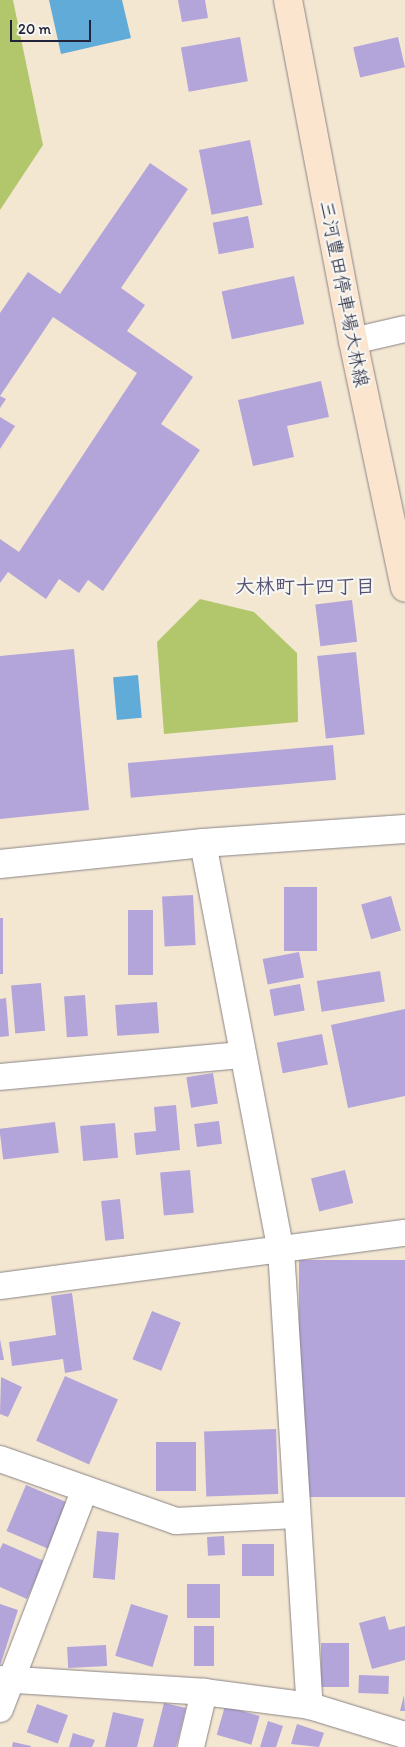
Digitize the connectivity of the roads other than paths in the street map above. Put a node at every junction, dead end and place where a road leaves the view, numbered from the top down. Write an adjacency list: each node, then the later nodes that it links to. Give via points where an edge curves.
1 (288, 0): 3 (main road, 三河豊田停車場大林線)
2 (405, 329): 3 (street)
3 (352, 341): 4 (main road, 三河豊田停車場大林線)
4 (405, 588)
5 (405, 829): 6 (street)
6 (203, 843): 7 (street); 8 (street)
7 (0, 864)
8 (242, 1055): 9 (street); 11 (street)
9 (0, 1077)
10 (405, 1233): 11 (street)
11 (281, 1250): 12 (street); 15 (street)
12 (0, 1286)
13 (0, 1460): 14 (street)
14 (84, 1491): 15 (street, via 176,1521); 16 (street)
15 (296, 1515): 18 (street)
16 (4, 1680): 17 (street); 19 (street)
17 (204, 1692): 18 (street); 21 (street)
18 (310, 1706): 20 (street)
19 (0, 1709)
20 (405, 1735)
21 (191, 1747)

